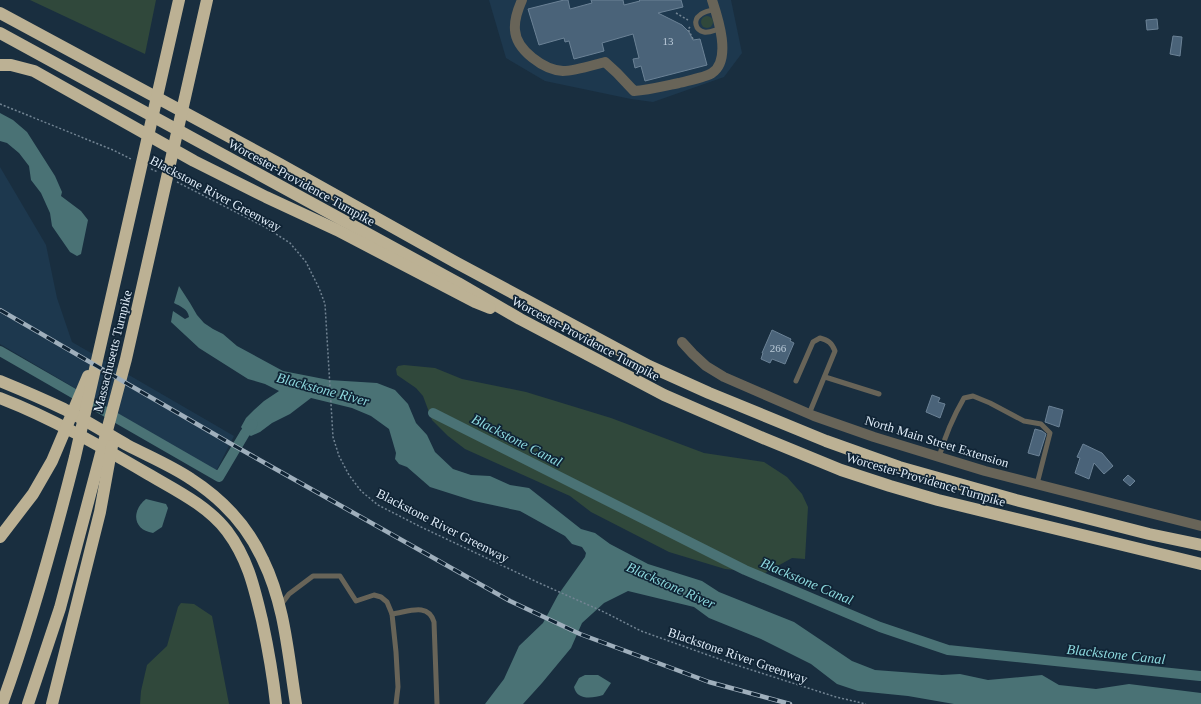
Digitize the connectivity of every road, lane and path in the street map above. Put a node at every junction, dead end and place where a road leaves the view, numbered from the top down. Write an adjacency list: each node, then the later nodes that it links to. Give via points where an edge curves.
1 (179, 0): 20 (highway, Massachusetts Turnpike)
2 (207, 0): 28 (highway, Massachusetts Turnpike)
3 (522, 0): 9 (street, via 515,20 515,31 522,46 537,61 562,71 605,62 634,91 712,73 720,64 723,53)
4 (714, 5): 9 (street); 9 (lane, via 699,15 696,25 704,32)
5 (676, 13): 7 (path)
6 (3, 14): 32 (highway, Worcester-Providence Turnpike, via 278,163 457,264 649,366 709,393 826,441 899,466 1016,500)
7 (691, 22)
8 (692, 26): 11 (path, via 688,30)
9 (720, 29)
10 (0, 32): 18 (highway, Worcester-Providence Turnpike)
11 (693, 39)
12 (0, 65): 18 (highway, via 34,71 194,161 337,230 475,302)
13 (0, 104): 14 (path, Blackstone River Greenway)
14 (134, 160)
15 (147, 167): 16 (path, Blackstone River Greenway)
16 (161, 174)
17 (174, 181): 45 (path, Blackstone River Greenway, via 265,227 290,243 306,262 324,300 332,426 336,450 348,475 378,505 641,631 726,662)
18 (520, 319): 33 (highway, Worcester-Providence Turnpike, via 664,395 841,470 938,500)
19 (682, 342): 26 (street, North Main Street Extension, via 706,366 724,377)
20 (101, 344): 31 (highway, via 59,446 33,494); 38 (highway, Massachusetts Turnpike, via 58,525)
21 (825, 377): 23 (lane, via 835,351 828,340 820,338 814,342); 24 (lane); 26 (lane)
22 (0, 381): 36 (highway, via 65,410 191,479 213,496 233,513 258,548)
23 (796, 381)
24 (879, 394)
25 (0, 398): 41 (highway, via 57,422 135,466 191,500 226,530 250,573 271,662)
26 (809, 414): 27 (street, North Main Street Extension)
27 (939, 457): 29 (street, North Main Street Extension); 29 (lane, via 954,415 964,398 973,396 1024,421 1041,424 1050,433)
28 (103, 470): 39 (highway); 40 (highway, via 100,512)
29 (1037, 484): 30 (street, North Main Street Extension)
30 (1201, 526)
31 (0, 537)
32 (1201, 545)
33 (1168, 557): 34 (highway, Worcester-Providence Turnpike); 35 (highway)
34 (1201, 564)
35 (1201, 568)
36 (280, 606): 37 (lane, via 289,594 313,576 340,576 356,601 374,595 381,596); 42 (highway)
37 (392, 614): 43 (lane, via 398,687); 44 (lane, via 421,609 432,615)
38 (2, 704)
39 (28, 704)
40 (52, 704)
41 (276, 704)
42 (296, 704)
43 (396, 704)
44 (437, 704)
45 (866, 704)

